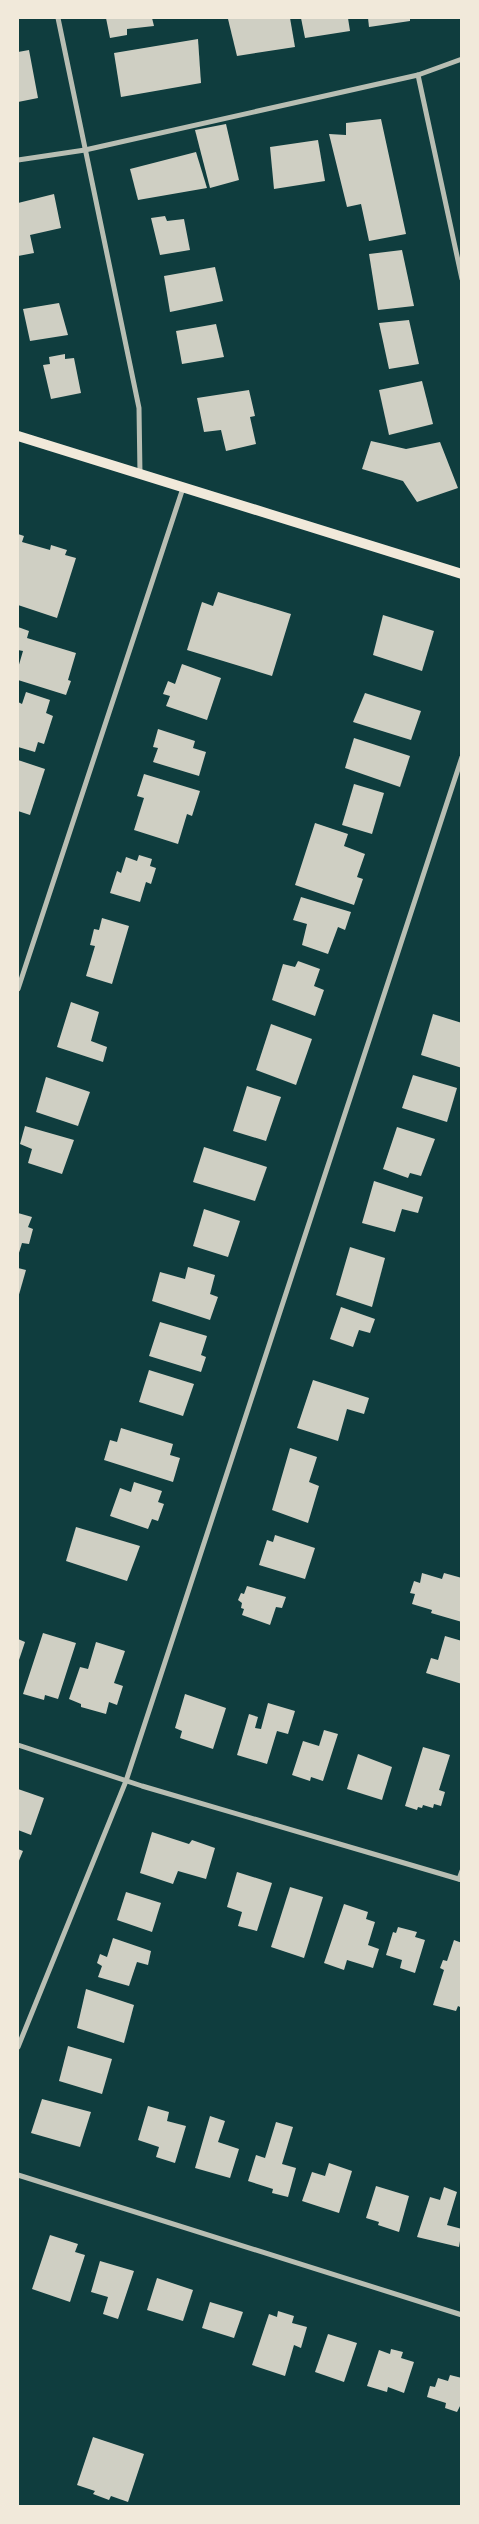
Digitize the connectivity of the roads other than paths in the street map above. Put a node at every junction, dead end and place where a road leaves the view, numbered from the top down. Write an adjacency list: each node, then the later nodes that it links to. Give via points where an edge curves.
1 (58, 18): 4 (street)
2 (462, 59): 3 (street)
3 (418, 75): 4 (street); 6 (street)
4 (86, 150): 5 (street); 8 (street, via 139,408)
5 (18, 160)
6 (462, 279)
7 (18, 436): 8 (main road)
8 (140, 474): 9 (main road)
9 (183, 488): 10 (main road); 12 (street)
10 (462, 574)
11 (462, 757): 14 (street)
12 (18, 989)
13 (18, 1745): 14 (street)
14 (126, 1781): 16 (street); 17 (street)
15 (462, 1871): 16 (street)
16 (460, 1880)
17 (18, 2047)
18 (18, 2175): 19 (street)
19 (462, 2315)

